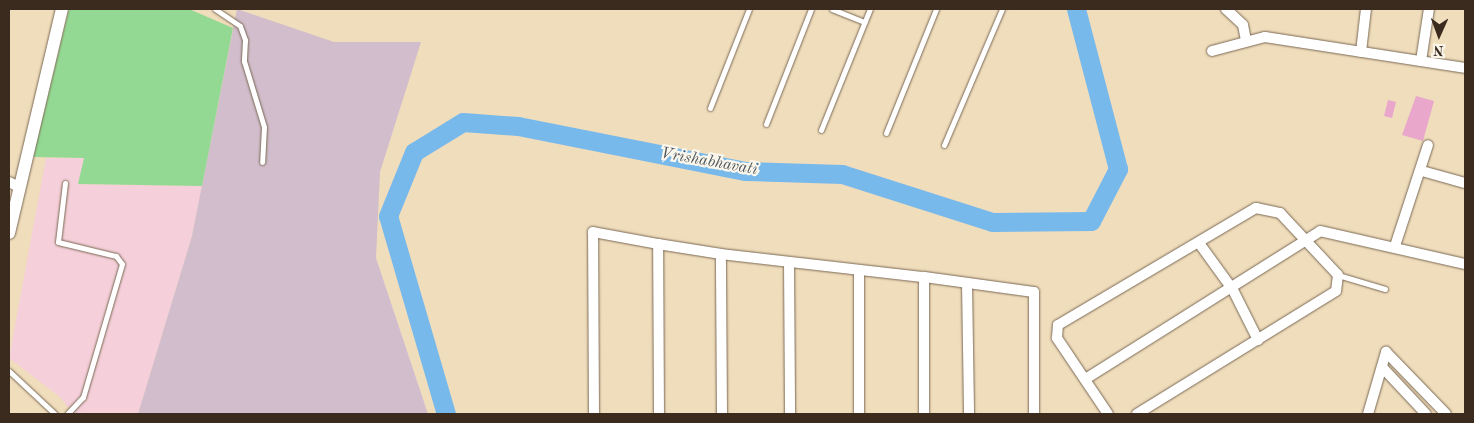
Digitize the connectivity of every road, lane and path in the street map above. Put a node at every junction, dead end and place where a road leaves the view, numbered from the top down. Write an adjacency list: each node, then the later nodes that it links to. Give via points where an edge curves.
1 (62, 9): 28 (street)
2 (215, 9): 24 (lane, via 240,26 245,40 244,61 264,127)
3 (749, 9): 18 (lane)
4 (811, 9): 19 (lane)
5 (832, 9): 12 (lane)
6 (870, 9): 12 (lane)
7 (936, 9): 21 (lane)
8 (1002, 9): 22 (lane)
9 (1226, 9): 13 (street, via 1243,25)
10 (1366, 9): 15 (street)
11 (1429, 9): 16 (street)
12 (864, 22): 20 (lane)
13 (1246, 41): 14 (street); 15 (street, via 1265,37)
14 (1212, 51)
15 (1361, 52): 16 (street)
16 (1421, 61): 17 (street)
17 (1465, 68)
18 (710, 108)
19 (766, 124)
20 (821, 130)
21 (886, 133)
22 (944, 145)
23 (1428, 145): 25 (street)
24 (262, 162)
25 (1422, 171): 27 (street); 33 (street)
26 (66, 183): 48 (lane, via 58,242 116,256 122,264 82,397)
27 (1465, 183)
28 (14, 184): 29 (street)
29 (9, 233)
30 (1308, 239): 31 (street, via 1280,213 1260,207); 33 (street, via 1330,230); 38 (street); 42 (street)
31 (1199, 243): 42 (street); 46 (street, via 1058,325 1057,338)
32 (658, 244): 34 (street); 49 (street, via 593,232); 50 (street)
33 (1395, 246): 36 (street)
34 (721, 254): 35 (street); 51 (street)
35 (789, 262): 37 (street); 52 (street)
36 (1465, 264)
37 (859, 270): 39 (street); 53 (street)
38 (1338, 275): 41 (lane); 43 (street, via 1339,287 1333,295)
39 (924, 277): 40 (street); 54 (street)
40 (967, 283): 55 (street); 56 (street, via 1034,292)
41 (1385, 289)
42 (1233, 290): 43 (street); 46 (street)
43 (1258, 340): 58 (street)
44 (1382, 367): 59 (street); 60 (street); 61 (street, via 1386,352)
45 (9, 371): 47 (lane)
46 (1087, 378): 57 (street)
47 (55, 414)
48 (67, 414)
49 (594, 414)
50 (659, 414)
51 (722, 414)
52 (790, 414)
53 (859, 414)
54 (924, 414)
55 (969, 414)
56 (1034, 414)
57 (1108, 414)
58 (1137, 414)
59 (1368, 414)
60 (1426, 414)
61 (1446, 414)

